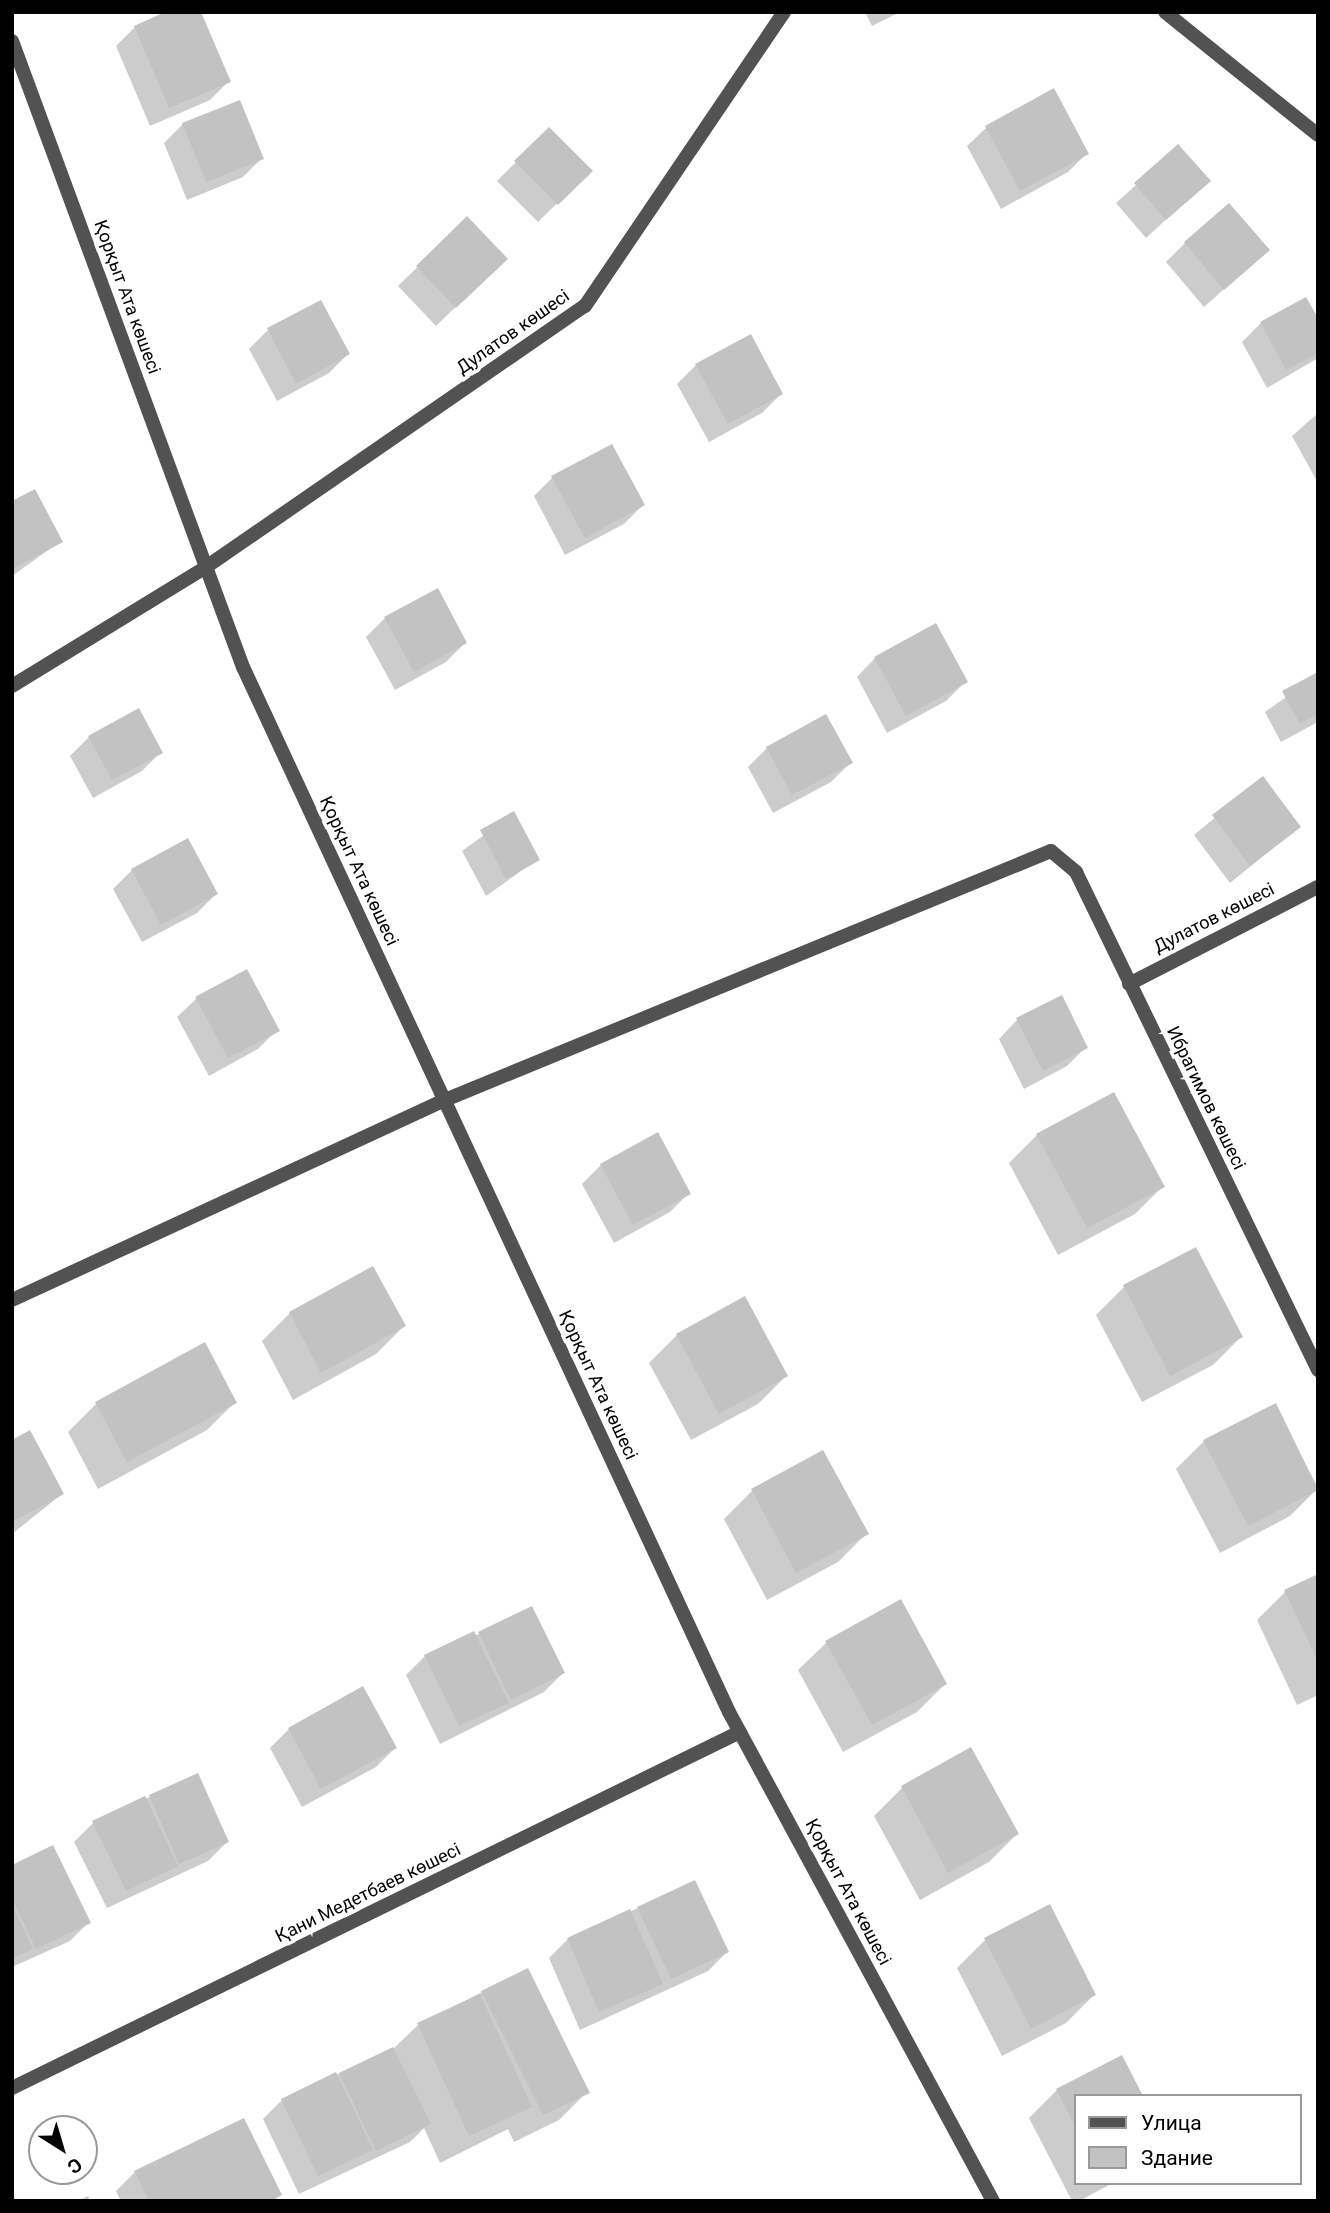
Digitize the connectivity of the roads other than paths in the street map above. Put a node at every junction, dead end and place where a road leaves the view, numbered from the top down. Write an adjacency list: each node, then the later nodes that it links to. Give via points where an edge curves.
1 (783, 12): 5 (street, Дулатов көшесі, via 585,306)
2 (1165, 12): 4 (street)
3 (12, 41): 5 (street, Қорқыт Ата көшесі)
4 (1318, 135)
5 (206, 567): 6 (street); 9 (street, Қорқыт Ата көшесі, via 243,667)
6 (12, 686)
7 (1318, 887): 8 (street, Дулатов көшесі)
8 (1129, 984): 9 (street, Ибрагимов көшесі, via 1076,872 1051,851); 11 (street, Ибрагимов көшесі)
9 (445, 1100): 10 (street); 12 (street, Қорқыт Ата көшесі)
10 (12, 1300)
11 (1318, 1370)
12 (740, 1732): 13 (street, Қани Медетбаев көшесі); 14 (street, Қорқыт Ата көшесі)
13 (12, 2088)
14 (993, 2201)

